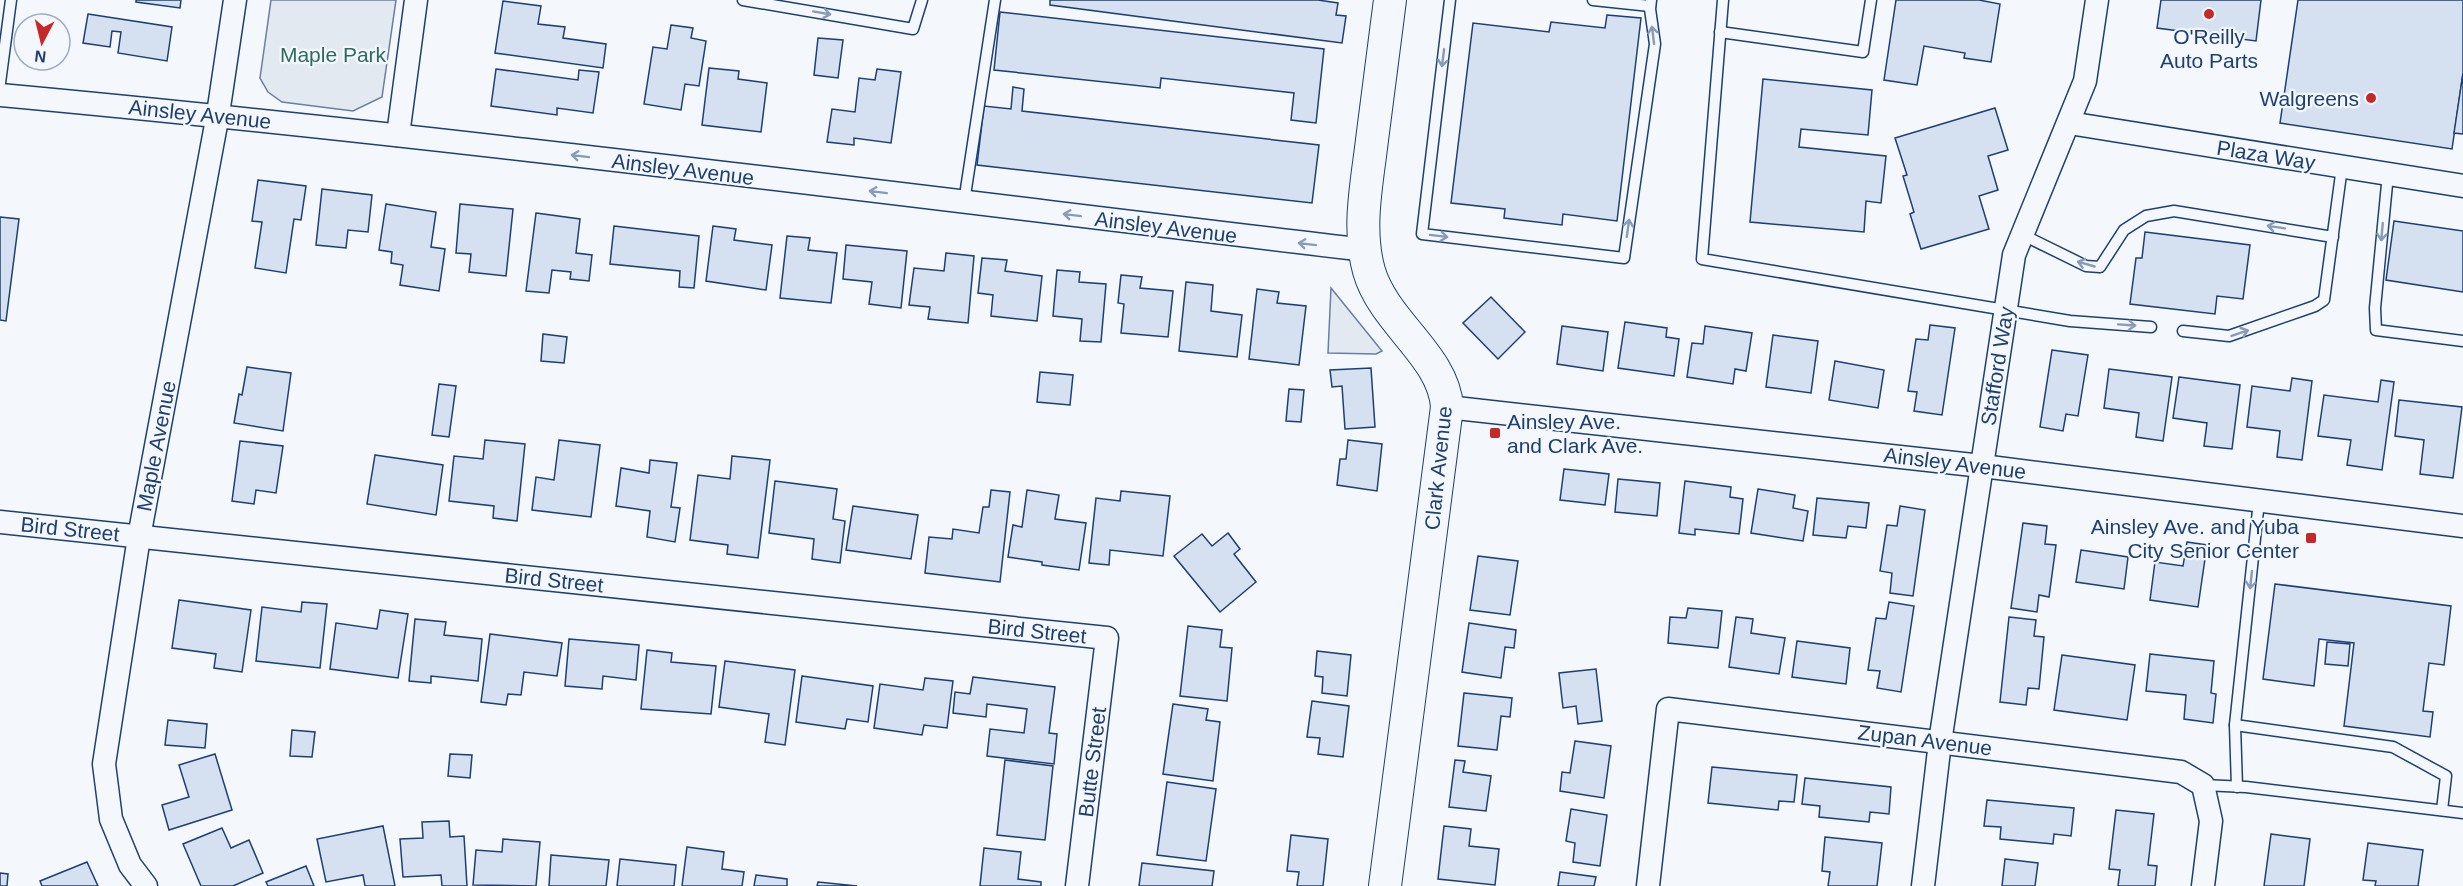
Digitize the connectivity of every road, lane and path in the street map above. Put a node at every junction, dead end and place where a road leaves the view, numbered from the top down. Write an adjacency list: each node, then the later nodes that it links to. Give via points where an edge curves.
1 (11, 0): 15 (lane)
2 (235, 0): 17 (street, Maple Avenue)
3 (416, 0): 19 (street)
4 (743, 0): 5 (lane, one-way to 5, via 913,29)
5 (922, 0)
6 (995, 0): 23 (lane)
7 (1390, 0): 26 (street, Clark Avenue, via 1364,206)
8 (1450, 0): 13 (lane, one-way to 13, via 1422,234 1624,258 1655,44)
9 (1593, 0): 13 (lane)
10 (1723, 0): 14 (lane)
11 (1871, 0): 14 (lane, via 1863,52)
12 (2097, 0): 18 (street, Stafford Way, via 2085,81)
13 (1651, 3)
14 (1720, 32): 27 (lane, via 1702,259)
15 (0, 83)
16 (0, 95): 17 (street, Ainsley Avenue)
17 (218, 114): 19 (street, Ainsley Avenue); 36 (street, Maple Avenue)
18 (2069, 123): 20 (street, Plaza Way); 24 (street, Stafford Way)
19 (398, 135): 23 (street, Ainsley Avenue, one-way to 19)
20 (2342, 167): 21 (street, Plaza Way); 25 (lane)
21 (2388, 174): 22 (street, Plaza Way); 30 (lane, one-way to 30, via 2376,330)
22 (2463, 186)
23 (964, 202): 26 (street, Ainsley Avenue, one-way to 23)
24 (2023, 235): 25 (lane, one-way to 24, via 2174,211 2146,216 2124,230 2100,267 2086,266); 27 (street, Stafford Way, via 2014,255)
25 (2333, 237): 29 (lane, one-way to 25, via 2229,336 2315,306 2324,300)
26 (1365, 250): 31 (street, Clark Avenue, via 1377,292 1443,382)
27 (2006, 311): 28 (lane, one-way to 28); 32 (street, Stafford Way)
28 (2151, 327)
29 (2183, 331)
30 (2463, 340)
31 (1447, 406): 32 (street, Ainsley Avenue); 46 (street, Clark Avenue)
32 (1982, 466): 33 (street, Ainsley Avenue); 39 (street, Stafford Way)
33 (2259, 501): 35 (street, Ainsley Avenue); 38 (lane, one-way to 38)
34 (0, 522): 36 (street, Bird Street)
35 (2463, 526)
36 (139, 537): 37 (street, Bird Street); 44 (street, Maple Avenue, via 105,764 111,819 130,865)
37 (1107, 638): 45 (street, Butte Street)
38 (2235, 725): 41 (lane); 42 (lane, via 2393,747 2446,776)
39 (1940, 742): 40 (street, Zupan Avenue, via 2181,772); 47 (street, Zupan Avenue, via 1668,709); 48 (street, Stafford Way)
40 (2203, 785): 41 (lane); 49 (street, via 2211,821)
41 (2237, 787): 42 (lane)
42 (2442, 810): 43 (lane)
43 (2463, 813)
44 (146, 886)
45 (1077, 886)
46 (1385, 886)
47 (1647, 886)
48 (1923, 886)
49 (2203, 886)

